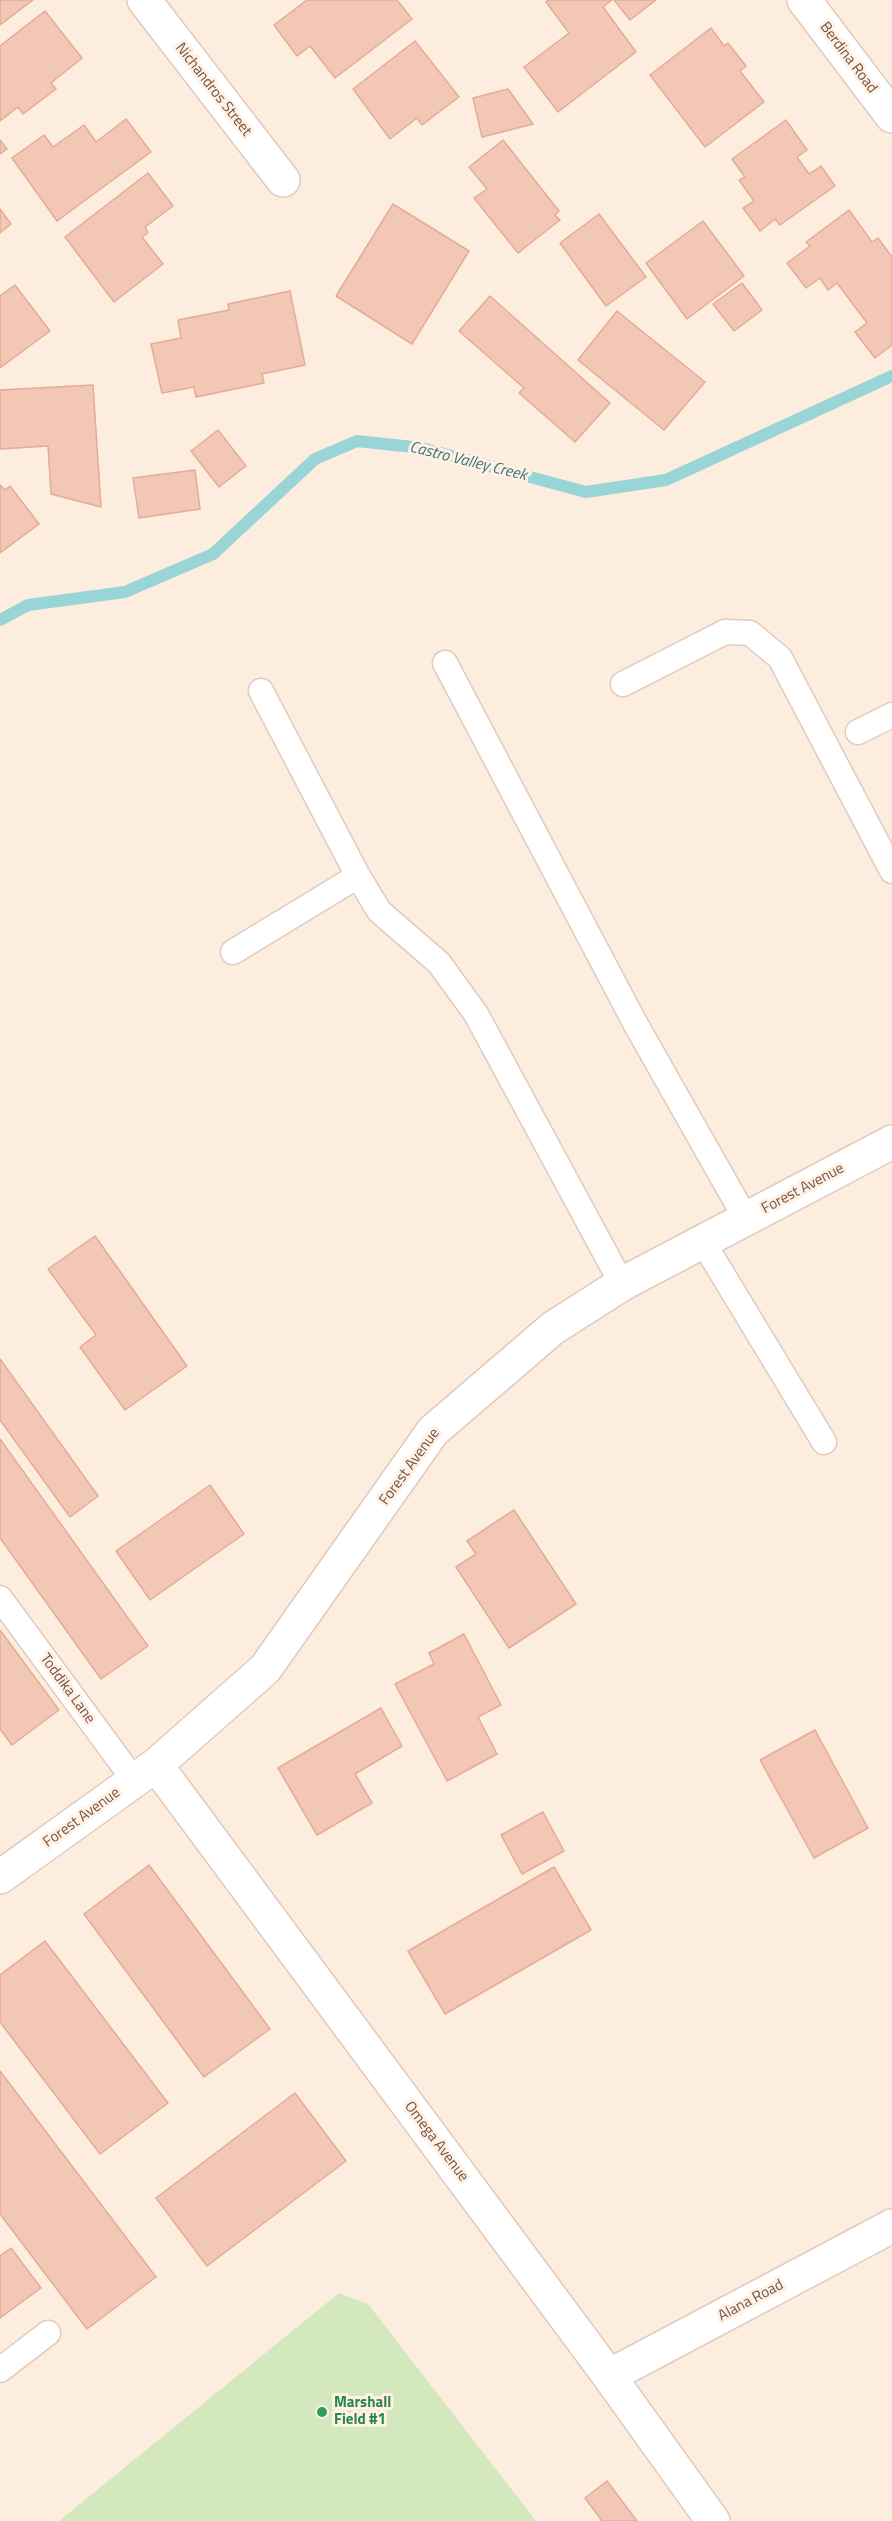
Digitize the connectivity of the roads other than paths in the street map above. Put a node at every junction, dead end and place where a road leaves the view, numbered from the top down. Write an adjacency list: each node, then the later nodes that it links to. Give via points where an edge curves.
1 (144, 0): 4 (street, Nichandros Street)
2 (804, 0): 3 (street, Berdina Road)
3 (892, 116)
4 (283, 180)
5 (445, 663): 14 (lane, via 635,1023)
6 (623, 684): 10 (lane, via 725,632 750,633 780,658)
7 (261, 691): 11 (lane)
8 (892, 715): 9 (lane)
9 (858, 732)
10 (892, 871)
11 (358, 876): 12 (lane); 16 (lane, via 379,911 439,963 476,1014)
12 (233, 952)
13 (892, 1142): 14 (street, Forest Avenue)
14 (746, 1219): 15 (street, Forest Avenue)
15 (703, 1242): 16 (street, Forest Avenue); 17 (lane)
16 (622, 1284): 19 (street, Forest Avenue, via 553,1328 433,1431 265,1669)
17 (824, 1442)
18 (0, 1598): 19 (lane, Toddika Lane)
19 (145, 1772): 20 (street, Forest Avenue); 24 (street, Omega Avenue)
20 (0, 1877)
21 (892, 2226): 24 (street, Alana Road)
22 (48, 2333): 23 (lane)
23 (0, 2370)
24 (609, 2376): 25 (street, Omega Avenue)
25 (713, 2521)

